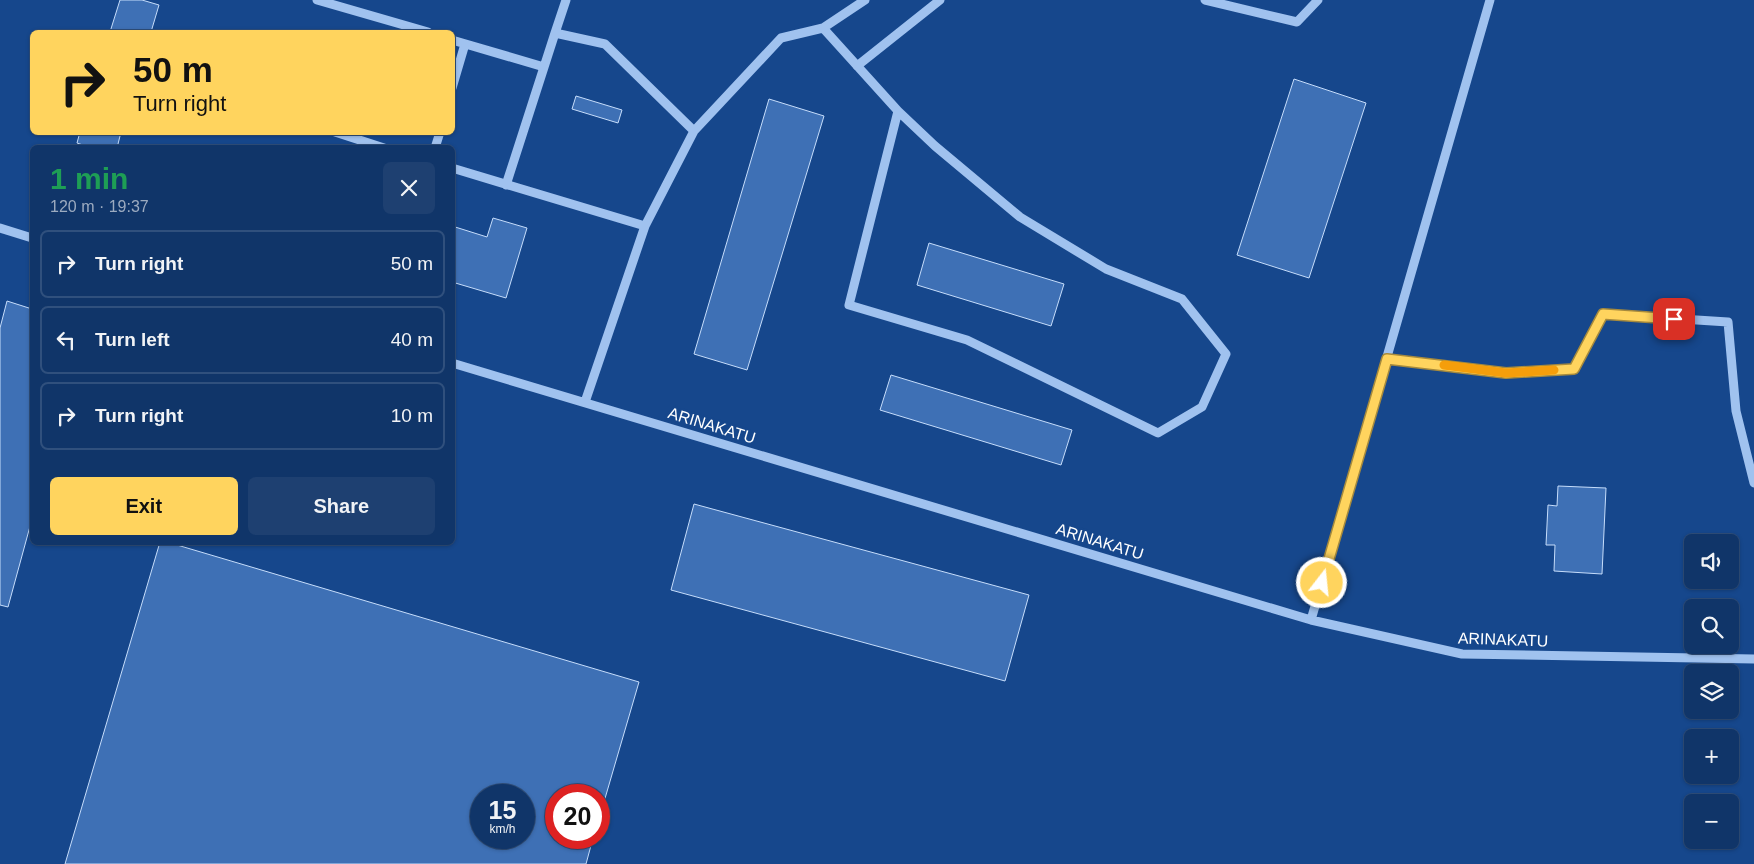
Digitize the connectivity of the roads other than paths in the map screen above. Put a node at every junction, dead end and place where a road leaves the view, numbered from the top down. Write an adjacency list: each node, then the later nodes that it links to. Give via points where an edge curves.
1 (317, 0): 9 (street)
2 (566, 0): 10 (street)
3 (865, 0): 8 (street)
4 (940, 0): 13 (street)
5 (1205, 0): 6 (street, via 1297,22)
6 (1318, 0)
7 (1490, 0): 25 (street)
8 (823, 28): 13 (street); 17 (street, via 781,38)
9 (421, 30)
10 (555, 34): 14 (street); 17 (street, via 605,44)
11 (455, 41): 12 (street)
12 (465, 44): 14 (street); 15 (street)
13 (857, 66): 16 (street)
14 (544, 67): 21 (street)
15 (455, 78)
16 (898, 111): 16 (street, via 1020,217 1106,269 1182,299 1226,354 1202,406 1158,433 967,340 849,305)
17 (694, 131): 22 (street)
18 (344, 135): 19 (street)
19 (375, 145)
20 (455, 169): 21 (street)
21 (506, 185): 22 (street)
22 (645, 226): 27 (street)
23 (0, 228): 24 (street)
24 (30, 237)
25 (1387, 359): 28 (street, via 1506,373 1574,369 1603,314 1728,322 1736,411); 29 (street)
26 (455, 364): 27 (street, ARINAKATU)
27 (585, 402): 29 (street, ARINAKATU)
28 (1754, 482)
29 (1311, 620): 30 (street, ARINAKATU, via 1462,654)
30 (1754, 659)

